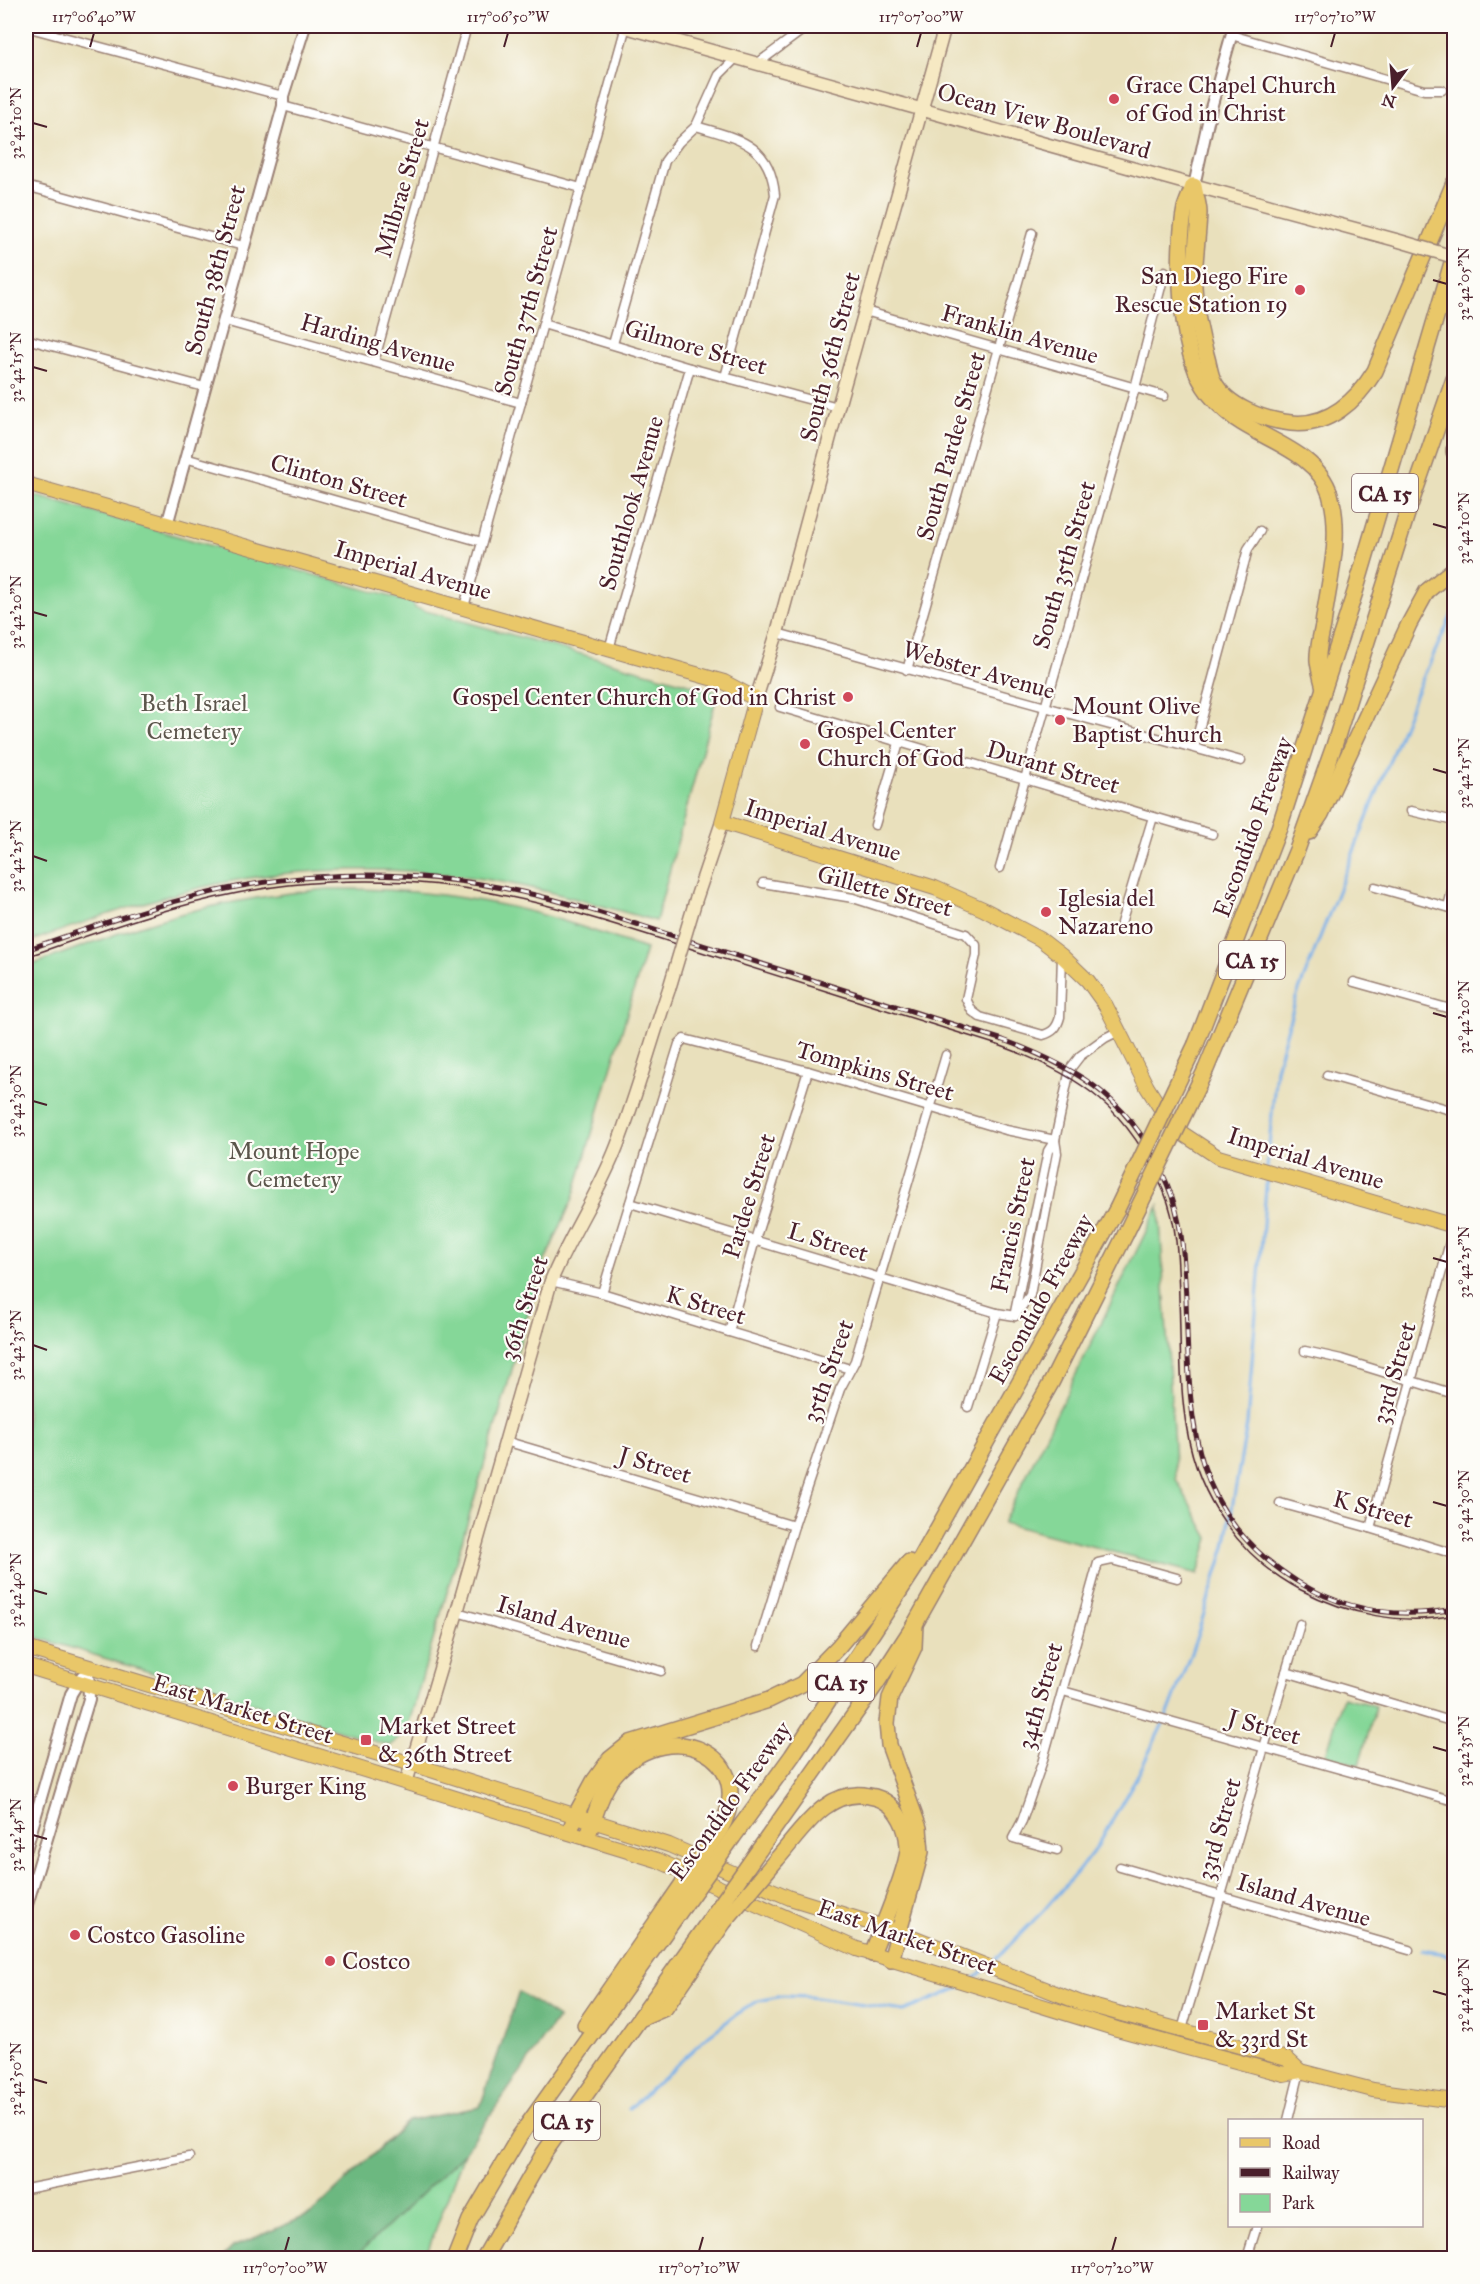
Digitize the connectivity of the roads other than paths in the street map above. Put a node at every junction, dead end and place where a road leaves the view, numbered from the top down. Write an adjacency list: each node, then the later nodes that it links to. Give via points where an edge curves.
1 (305, 26): 11 (street, South 38th Street)
2 (467, 26): 14 (street, Milbrae Street)
3 (625, 26): 8 (main road, Ocean View Boulevard); 18 (street, South 37th Street)
4 (808, 26): 9 (street)
5 (945, 26): 12 (main road, South 36th Street)
6 (26, 27): 11 (street)
7 (1232, 30): 10 (street, via 1424,90); 17 (street)
8 (736, 57): 9 (main road, Ocean View Boulevard); 13 (street, via 718,75)
9 (758, 63): 12 (main road, Ocean View Boulevard)
10 (1442, 90)
11 (283, 101): 14 (street); 20 (street, South 38th Street)
12 (922, 109): 17 (main road, Ocean View Boulevard); 23 (main road, South 36th Street)
13 (696, 126): 27 (street, via 664,161); 31 (street, via 753,147 773,176 775,195)
14 (433, 147): 18 (street); 29 (street, Milbrae Street)
15 (1455, 183): 17 (highway, via 1364,389 1346,408 1295,423 1272,421 1251,413 1232,401 1214,381 1197,325 1194,286 1199,211)
16 (26, 186): 20 (street)
17 (1194, 186): 21 (main road, Ocean View Boulevard, bridge); 48 (highway, via 1185,206 1182,292 1192,356 1203,385 1237,420 1290,449 1313,467 1329,493 1336,530 1318,660)
18 (581, 188): 25 (street, South 37th Street)
19 (1032, 233): 28 (street, South Pardee Street)
20 (243, 246): 24 (street, South 38th Street)
21 (1455, 256): 48 (highway, Escondido Freeway / CA 15)
22 (1165, 271): 34 (street, South 35th Street)
23 (865, 311): 28 (street, Franklin Avenue); 37 (main road, South 36th Street)
24 (225, 321): 29 (street, Harding Avenue); 33 (street, South 38th Street)
25 (543, 324): 27 (street, Gilmore Street); 36 (street, South 37th Street)
26 (26, 339): 33 (street)
27 (613, 344): 30 (street, Gilmore Street)
28 (999, 349): 34 (street, Franklin Avenue); 47 (street, South Pardee Street)
29 (374, 362): 36 (street, Harding Avenue)
30 (690, 368): 31 (street, Gilmore Street); 46 (street, Southlook Avenue)
31 (725, 377): 37 (street, Gilmore Street)
32 (1455, 379): 62 (highway, Escondido Freeway / CA 15)
33 (204, 387): 38 (street, South 38th Street)
34 (1136, 387): 35 (street, Franklin Avenue); 51 (street, South 35th Street)
35 (1164, 396)
36 (521, 403): 42 (street, South 37th Street)
37 (838, 407): 45 (main road, South 36th Street)
38 (185, 458): 40 (street, South 38th Street); 42 (street, Clinton Street)
39 (26, 484): 40 (main road, Imperial Avenue)
40 (167, 525): 44 (main road, Imperial Avenue)
41 (1260, 531): 53 (street, via 1248,549)
42 (482, 542): 44 (street, South 37th Street)
43 (1455, 569): 62 (highway, via 1427,591 1321,814)
44 (464, 607): 46 (main road, Imperial Avenue)
45 (777, 633): 47 (street, Webster Avenue); 49 (main road, South 36th Street)
46 (609, 649): 49 (main road, Imperial Avenue, via 724,682)
47 (907, 670): 51 (street, Webster Avenue)
48 (1324, 688): 95 (highway, Escondido Freeway / CA 15, bridge, via 1280,828 1196,1044 1117,1209)
49 (756, 699): 59 (main road, Imperial Avenue)
50 (780, 707): 52 (street, Durant Street)
51 (1046, 709): 53 (street, Webster Avenue); 55 (street, South 35th Street)
52 (899, 743): 55 (street, Durant Street); 60 (street)
53 (1194, 748): 54 (street, Webster Avenue)
54 (1240, 761)
55 (1025, 778): 57 (street, Durant Street); 63 (street, South 35th Street)
56 (1411, 811): 58 (street)
57 (1153, 817): 61 (street, Durant Street); 68 (street)
58 (1455, 821)
59 (722, 822): 69 (main road, Imperial Avenue, via 935,888 1040,939); 83 (main road, 36th Street, bridge, via 617,1146)
60 (875, 825)
61 (1212, 834)
62 (1297, 850): 101 (highway, Escondido Freeway / CA 15, bridge, via 1206,1070 1125,1236 1052,1381)
63 (1000, 868)
64 (763, 883): 69 (street, Gillette Street, via 853,898 966,934 975,945 976,955 966,999 972,1011 980,1017 1043,1035 1058,1026)
65 (1455, 883): 67 (street)
66 (1375, 887): 67 (street)
67 (1451, 908)
68 (1121, 923)
69 (1062, 956): 72 (main road, Imperial Avenue, via 1088,981)
70 (1354, 982): 71 (street)
71 (1455, 1010)
72 (1119, 1031): 78 (street, Francis Street, via 1080,1056 1070,1069); 80 (main road, Imperial Avenue, via 1166,1117 1180,1132 1218,1157)
73 (946, 1055): 76 (street, 35th Street)
74 (807, 1071): 76 (street, Tompkins Street); 79 (street, Tompkins Street, via 684,1038); 81 (street, Pardee Street)
75 (1327, 1075): 77 (street)
76 (931, 1108): 78 (street, Tompkins Street); 82 (street, 35th Street)
77 (1455, 1111)
78 (1055, 1140): 86 (street, Francis Street, via 1057,1153 1030,1295)
79 (630, 1203): 81 (street, L Street); 84 (street)
80 (1455, 1227): 90 (street, 33rd Street)
81 (754, 1240): 82 (street, L Street); 87 (street, Pardee Street)
82 (880, 1279): 85 (street, L Street); 89 (street, 35th Street)
83 (551, 1281): 84 (street, K Street); 93 (main road, 36th Street)
84 (602, 1293): 87 (street, K Street)
85 (997, 1313): 86 (street, L Street); 92 (street, Francis Street)
86 (1015, 1316)
87 (729, 1332): 89 (street, K Street)
88 (1305, 1351): 90 (street)
89 (850, 1369): 96 (street, 35th Street)
90 (1413, 1381): 91 (street); 97 (street, 33rd Street)
91 (1455, 1394)
92 (968, 1407)
93 (505, 1441): 96 (street, J Street); 100 (main road, 36th Street)
94 (1280, 1503): 97 (street, K Street)
95 (942, 1523): 116 (highway, via 802,1684 769,1700 630,1743 610,1759 594,1780); 119 (highway, Escondido Freeway / CA 15, via 810,1728)
96 (794, 1526): 103 (street, 35th Street)
97 (1370, 1528): 98 (street, K Street)
98 (1455, 1554)
99 (1177, 1578): 110 (street, 34th Street, via 1112,1560 1098,1563)
100 (457, 1612): 107 (street, Island Avenue); 113 (main road, 36th Street)
101 (915, 1624): 126 (highway, Escondido Freeway / CA 15, bridge, via 759,1850); 128 (highway, via 914,1647 890,1698 886,1724 889,1745 921,1840 919,1863)
102 (1300, 1624): 108 (street, 33rd Street)
103 (758, 1646)
104 (26, 1648): 106 (main road, East Market Street)
105 (26, 1666): 109 (main road, East Market Street)
106 (88, 1667): 109 (street); 113 (main road, East Market Street)
107 (661, 1671)
108 (1286, 1672): 111 (street); 112 (street, 33rd Street)
109 (84, 1684): 114 (main road, East Market Street); 121 (street, via 71,1694); 125 (street, via 89,1700)
110 (1063, 1691): 112 (street, J Street); 122 (street, 34th Street, via 1042,1763 1013,1838)
111 (1455, 1722)
112 (1264, 1748): 115 (street, J Street); 124 (street, 33rd Street)
113 (412, 1764): 114 (main road, 36th Street); 116 (main road, East Market Street)
114 (406, 1783): 118 (main road, East Market Street)
115 (1455, 1801)
116 (575, 1816): 117 (main road, East Market Street); 118 (highway)
117 (593, 1821): 119 (highway, via 617,1771 648,1750 679,1743 697,1747 723,1771 731,1800); 120 (highway); 127 (main road, East Market Street, via 669,1845 790,1898)
118 (570, 1832): 120 (main road, East Market Street)
119 (726, 1834): 141 (highway, Escondido Freeway / CA 15, bridge, via 519,2137 470,2220)
120 (587, 1838): 130 (main road, East Market Street, via 684,1870 822,1935)
121 (26, 1849)
122 (1057, 1850)
123 (1120, 1867): 124 (street, Island Avenue)
124 (1220, 1897): 129 (street, Island Avenue); 132 (street, 33rd Street)
125 (26, 1908)
126 (718, 1920): 127 (highway, bridge, via 819,1812 830,1802 852,1794 886,1802 902,1820 907,1834 908,1852); 140 (highway, CA 15, via 665,2008 642,2018 544,2153)
127 (882, 1926): 128 (main road, East Market Street); 130 (highway)
128 (900, 1932): 131 (highway); 132 (main road, East Market Street, via 1082,2004)
129 (1409, 1950)
130 (872, 1954): 131 (main road, East Market Street)
131 (891, 1960): 133 (main road, East Market Street)
132 (1182, 2031): 133 (street, 33rd Street); 134 (main road, East Market Street, via 1287,2059)
133 (1178, 2046): 134 (main road, East Market Street, via 1284,2074)
134 (1300, 2071): 135 (main road, East Market Street, via 1373,2090); 136 (street)
135 (1455, 2101)
136 (1288, 2119)
137 (189, 2157): 138 (street)
138 (26, 2189)
139 (1257, 2227): 144 (street)
140 (502, 2230): 142 (highway, CA 15); 143 (highway)
141 (454, 2259)
142 (484, 2259)
143 (492, 2259)
144 (1247, 2259)

